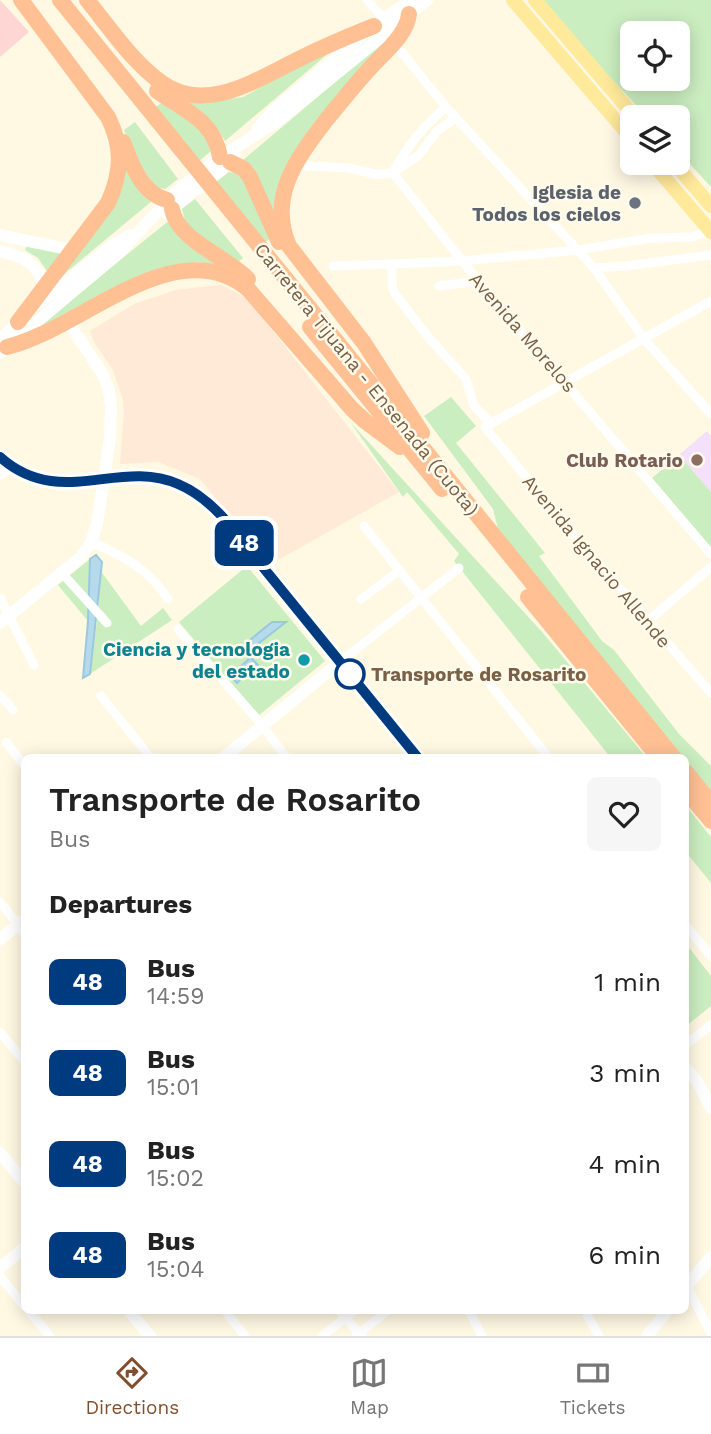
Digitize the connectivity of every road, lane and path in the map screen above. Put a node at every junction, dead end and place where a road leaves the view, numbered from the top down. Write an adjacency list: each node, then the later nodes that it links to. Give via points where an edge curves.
1 (22, 0): 25 (highway, via 107,108 145,186 152,195); 30 (highway, via 103,111 118,145 120,170 108,203)
2 (47, 0): 51 (highway, Carretera Tijuana - Ensenada (Cuota))
3 (60, 0): 54 (highway, Carretera Tijuana - Ensenada (Cuota))
4 (80, 0): 18 (highway, via 146,81 205,124 215,136)
5 (87, 0): 11 (highway, via 145,69 186,94 236,91)
6 (368, 0): 11 (street)
7 (427, 0): 10 (street)
8 (513, 0): 16 (main road)
9 (535, 0): 13 (main road)
10 (410, 7): 11 (street); 12 (highway, via 407,24); 17 (street, via 279,120)
11 (379, 23): 17 (street, via 273,111)
12 (394, 43): 14 (street); 19 (highway, via 357,82)
13 (625, 105)
14 (446, 107): 15 (street); 20 (street)
15 (456, 118): 20 (street); 31 (street)
16 (620, 125)
17 (249, 139): 18 (street)
18 (221, 163): 25 (street); 46 (highway, via 244,170 250,177 293,264)
19 (295, 163): 20 (street); 46 (highway, via 282,194 286,238)
20 (393, 173): 34 (street, Avenida Morelos)
21 (662, 175): 28 (main road)
22 (667, 175): 24 (main road)
23 (684, 175): 24 (main road)
24 (688, 179): 26 (main road)
25 (175, 200): 27 (street); 49 (highway, via 176,223 245,276)
26 (711, 206)
27 (139, 230): 42 (street, via 94,259); 45 (street, via 119,253)
28 (710, 231): 31 (street, via 694,237 651,238)
29 (0, 235): 30 (street)
30 (72, 250): 39 (highway)
31 (578, 250): 34 (street); 37 (street)
32 (0, 251): 39 (street, via 31,262)
33 (711, 255): 37 (street)
34 (462, 261): 35 (street); 38 (street, Avenida Morelos)
35 (392, 264): 36 (street); 50 (street, Avenida Ignacio Allende, via 394,294 466,379 474,405)
36 (333, 266)
37 (594, 268): 44 (street)
38 (478, 281): 40 (street); 47 (street, Avenida Morelos)
39 (44, 285): 42 (highway)
40 (439, 286)
41 (711, 301): 44 (street)
42 (18, 321): 45 (street)
43 (68, 322): 45 (highway, via 38,338); 49 (highway, via 159,276 194,269 217,271 248,289); 56 (street, via 109,390 112,422)
44 (644, 339): 47 (street); 48 (street)
45 (2, 347)
46 (385, 375): 54 (highway)
47 (565, 382): 50 (street); 59 (street, Avenida Morelos)
48 (711, 414)
49 (365, 421): 51 (highway)
50 (488, 425): 69 (street, Avenida Ignacio Allende)
51 (413, 454): 85 (highway, Carretera Tijuana - Ensenada (Cuota))
52 (0, 457): 53 (street)
53 (12, 467): 55 (street); 56 (street, via 52,482)
54 (439, 467): 86 (highway, Carretera Tijuana - Ensenada (Cuota))
55 (0, 475)
56 (102, 480): 58 (street); 72 (street, via 151,476 199,495 235,531)
57 (364, 526): 62 (street)
58 (91, 542): 63 (street); 65 (street, via 140,567)
59 (711, 554)
60 (711, 567): 69 (street)
61 (459, 568): 67 (street)
62 (399, 571): 66 (street); 67 (street)
63 (62, 573): 68 (street); 70 (street)
64 (0, 598): 68 (street)
65 (169, 599)
66 (362, 599)
67 (420, 599): 72 (street); 84 (street)
68 (4, 620): 73 (street)
69 (648, 621): 74 (street, Avenida Ignacio Allende)
70 (107, 623)
71 (178, 629): 78 (street)
72 (340, 662): 78 (street); 83 (street)
73 (34, 664)
74 (711, 693)
75 (0, 695): 77 (street)
76 (101, 696): 80 (street)
77 (13, 710)
78 (262, 726): 81 (street); 82 (street)
79 (6, 742): 87 (street)
80 (148, 754)
81 (228, 754)
82 (284, 754)
83 (415, 754)
84 (546, 754)
85 (656, 754)
86 (671, 754)
87 (21, 761)
88 (689, 776): 90 (highway)
89 (689, 795): 91 (highway)
90 (711, 803)
91 (711, 821)
92 (0, 902): 94 (street)
93 (0, 916): 95 (street)
94 (21, 925)
95 (21, 926)
96 (21, 928): 98 (street)
97 (689, 930): 99 (street)
98 (0, 940)
99 (711, 956)
100 (711, 1025): 102 (street)
101 (0, 1032): 103 (street)
102 (689, 1042)
103 (21, 1057)
104 (689, 1072): 105 (street)
105 (711, 1108)
106 (0, 1153): 107 (street)
107 (21, 1178)
108 (21, 1250): 110 (street)
109 (711, 1257): 112 (street)
110 (0, 1268)
111 (0, 1276): 114 (street)
112 (689, 1283)
113 (689, 1292): 123 (street)
114 (21, 1302)
115 (32, 1314): 125 (street)
116 (132, 1314): 126 (street)
117 (227, 1314): 127 (street)
118 (342, 1314): 124 (street); 128 (street)
119 (384, 1314): 124 (street)
120 (471, 1314): 129 (street)
121 (587, 1314): 130 (street)
122 (665, 1314): 131 (street)
123 (711, 1333)
124 (359, 1335)
125 (50, 1336)
126 (150, 1336)
127 (245, 1336)
128 (322, 1336)
129 (482, 1336)
130 (599, 1336)
131 (647, 1336)

